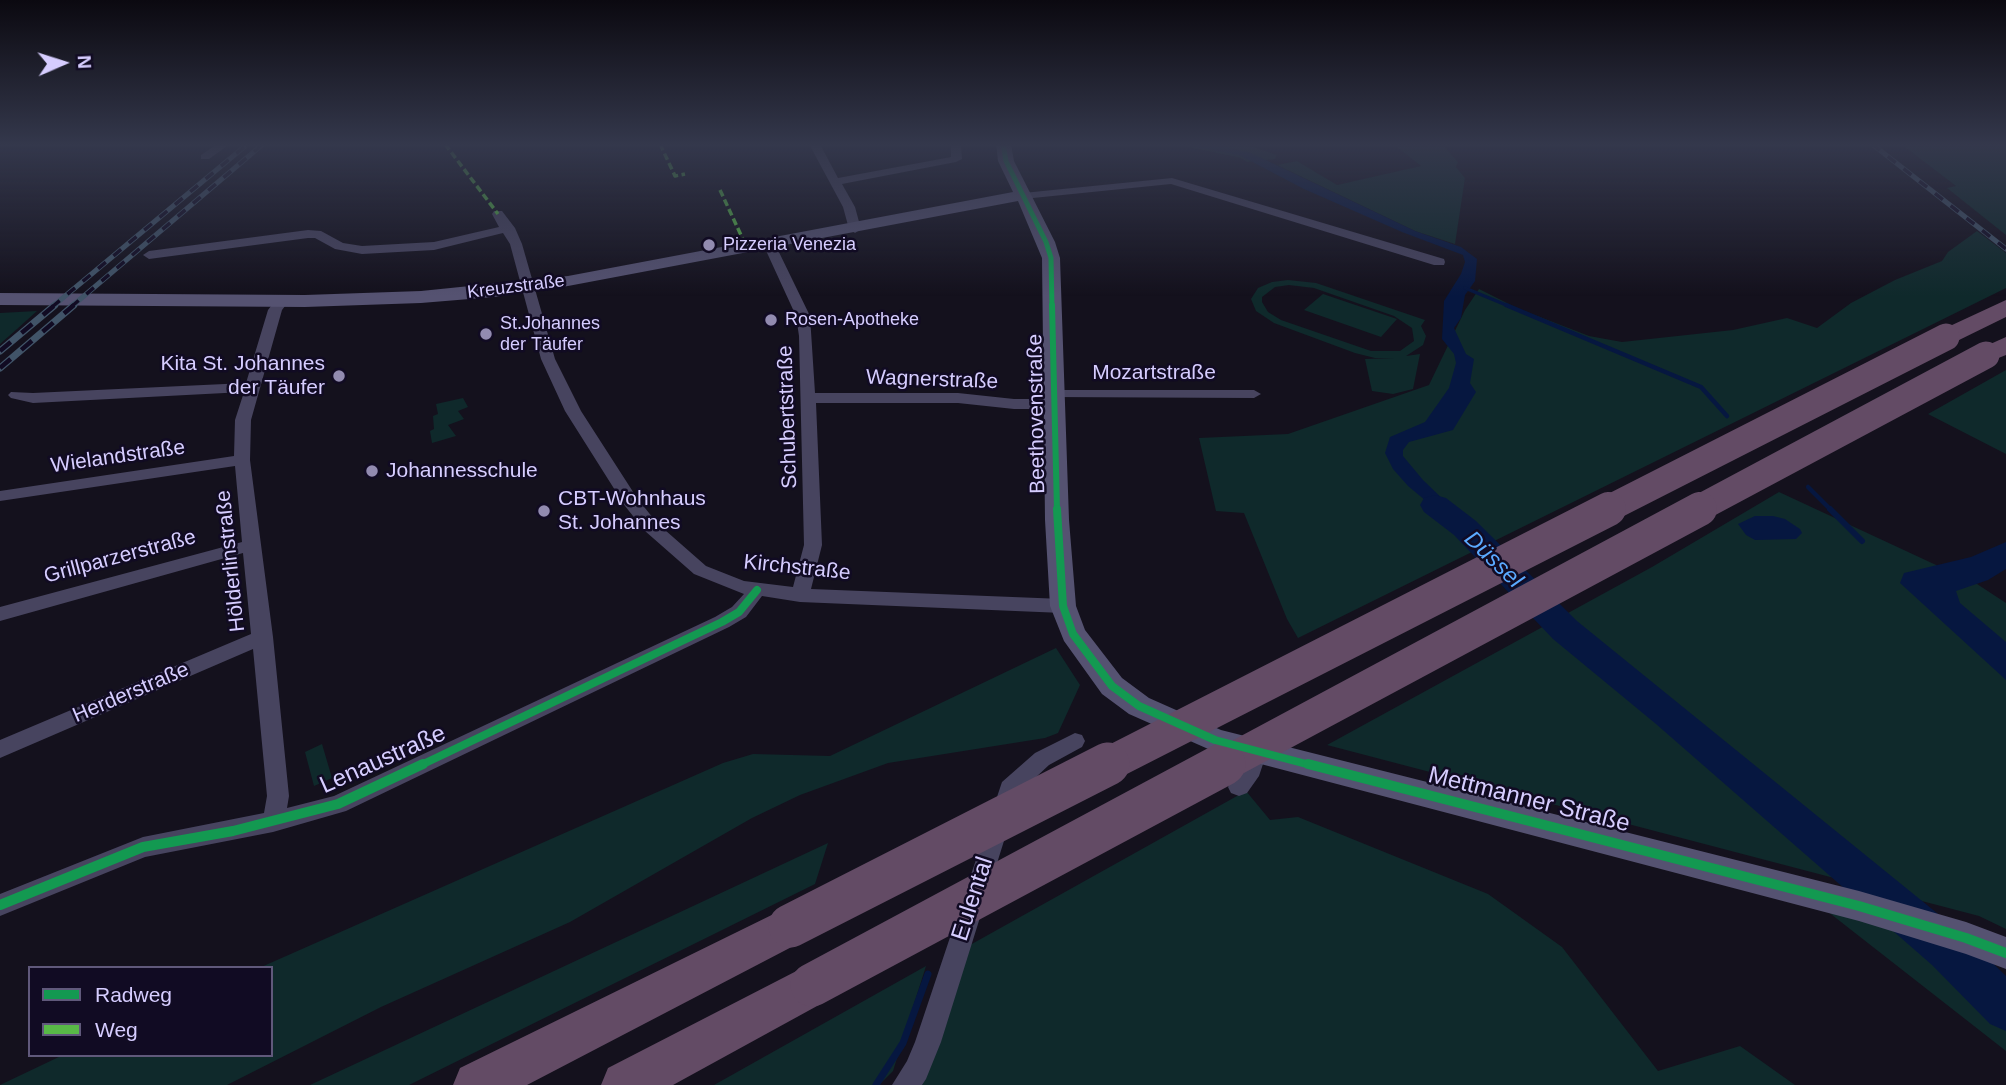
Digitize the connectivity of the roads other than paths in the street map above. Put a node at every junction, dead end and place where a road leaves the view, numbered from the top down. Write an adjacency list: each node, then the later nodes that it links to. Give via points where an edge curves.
1 (841, 195): 7 (street)
2 (1035, 195): 4 (street)
3 (1217, 195): 10 (street)
4 (1023, 196): 7 (main road, Kreuzstraße); 20 (main road, Beethovenstraße, via 1051,258)
5 (498, 214): 6 (street, Kirchstraße)
6 (509, 228): 9 (street, via 434,246 362,250 308,233); 11 (street, Kirchstraße)
7 (860, 228): 8 (main road, Kreuzstraße)
8 (769, 244): 11 (main road, Kreuzstraße); 19 (street, Schubertstraße, via 803,316)
9 (149, 256)
10 (1439, 262)
11 (528, 286): 13 (main road, Kreuzstraße, via 421,297); 24 (street, Kirchstraße, via 548,359 573,411 631,502 651,527 700,569)
12 (0, 299): 13 (main road, Kreuzstraße)
13 (282, 301): 16 (street, Hölderlinstraße, via 275,310)
14 (2006, 307): 37 (highway, bridge)
15 (1996, 350): 38 (highway, bridge)
16 (252, 387): 18 (street, via 33,398); 21 (street, Hölderlinstraße, via 243,420)
17 (1254, 394): 20 (street, Mozartstraße)
18 (16, 395)
19 (807, 398): 20 (street, Wagnerstraße, via 958,398 1014,404); 25 (street, Schubertstraße, via 813,545)
20 (1054, 399): 26 (main road, Beethovenstraße)
21 (242, 460): 22 (street, Wielandstraße); 23 (street, Hölderlinstraße)
22 (0, 496)
23 (252, 545): 27 (street, Grillparzerstraße); 29 (street, Hölderlinstraße)
24 (757, 590): 25 (street, Kirchstraße); 34 (street, Lenaustraße, via 739,612 710,628 338,804)
25 (800, 595): 26 (street, Kirchstraße)
26 (1062, 606): 28 (main road, Beethovenstraße)
27 (0, 614)
28 (1073, 634): 32 (main road, Mettmanner Straße, via 1112,686 1139,706 1215,740)
29 (262, 637): 31 (street, Herderstraße); 34 (street, Hölderlinstraße, via 278,796)
30 (1075, 741): 39 (street, Eulental, via 1042,759 1010,788 928,1042 917,1070)
31 (0, 749)
32 (1256, 752): 33 (street); 36 (main road, Mettmanner Straße, via 1859,906)
33 (1239, 787)
34 (273, 822): 35 (street, Lenaustraße, via 143,848)
35 (0, 905)
36 (2006, 953)
37 (477, 1085)
38 (625, 1085)
39 (905, 1085)

